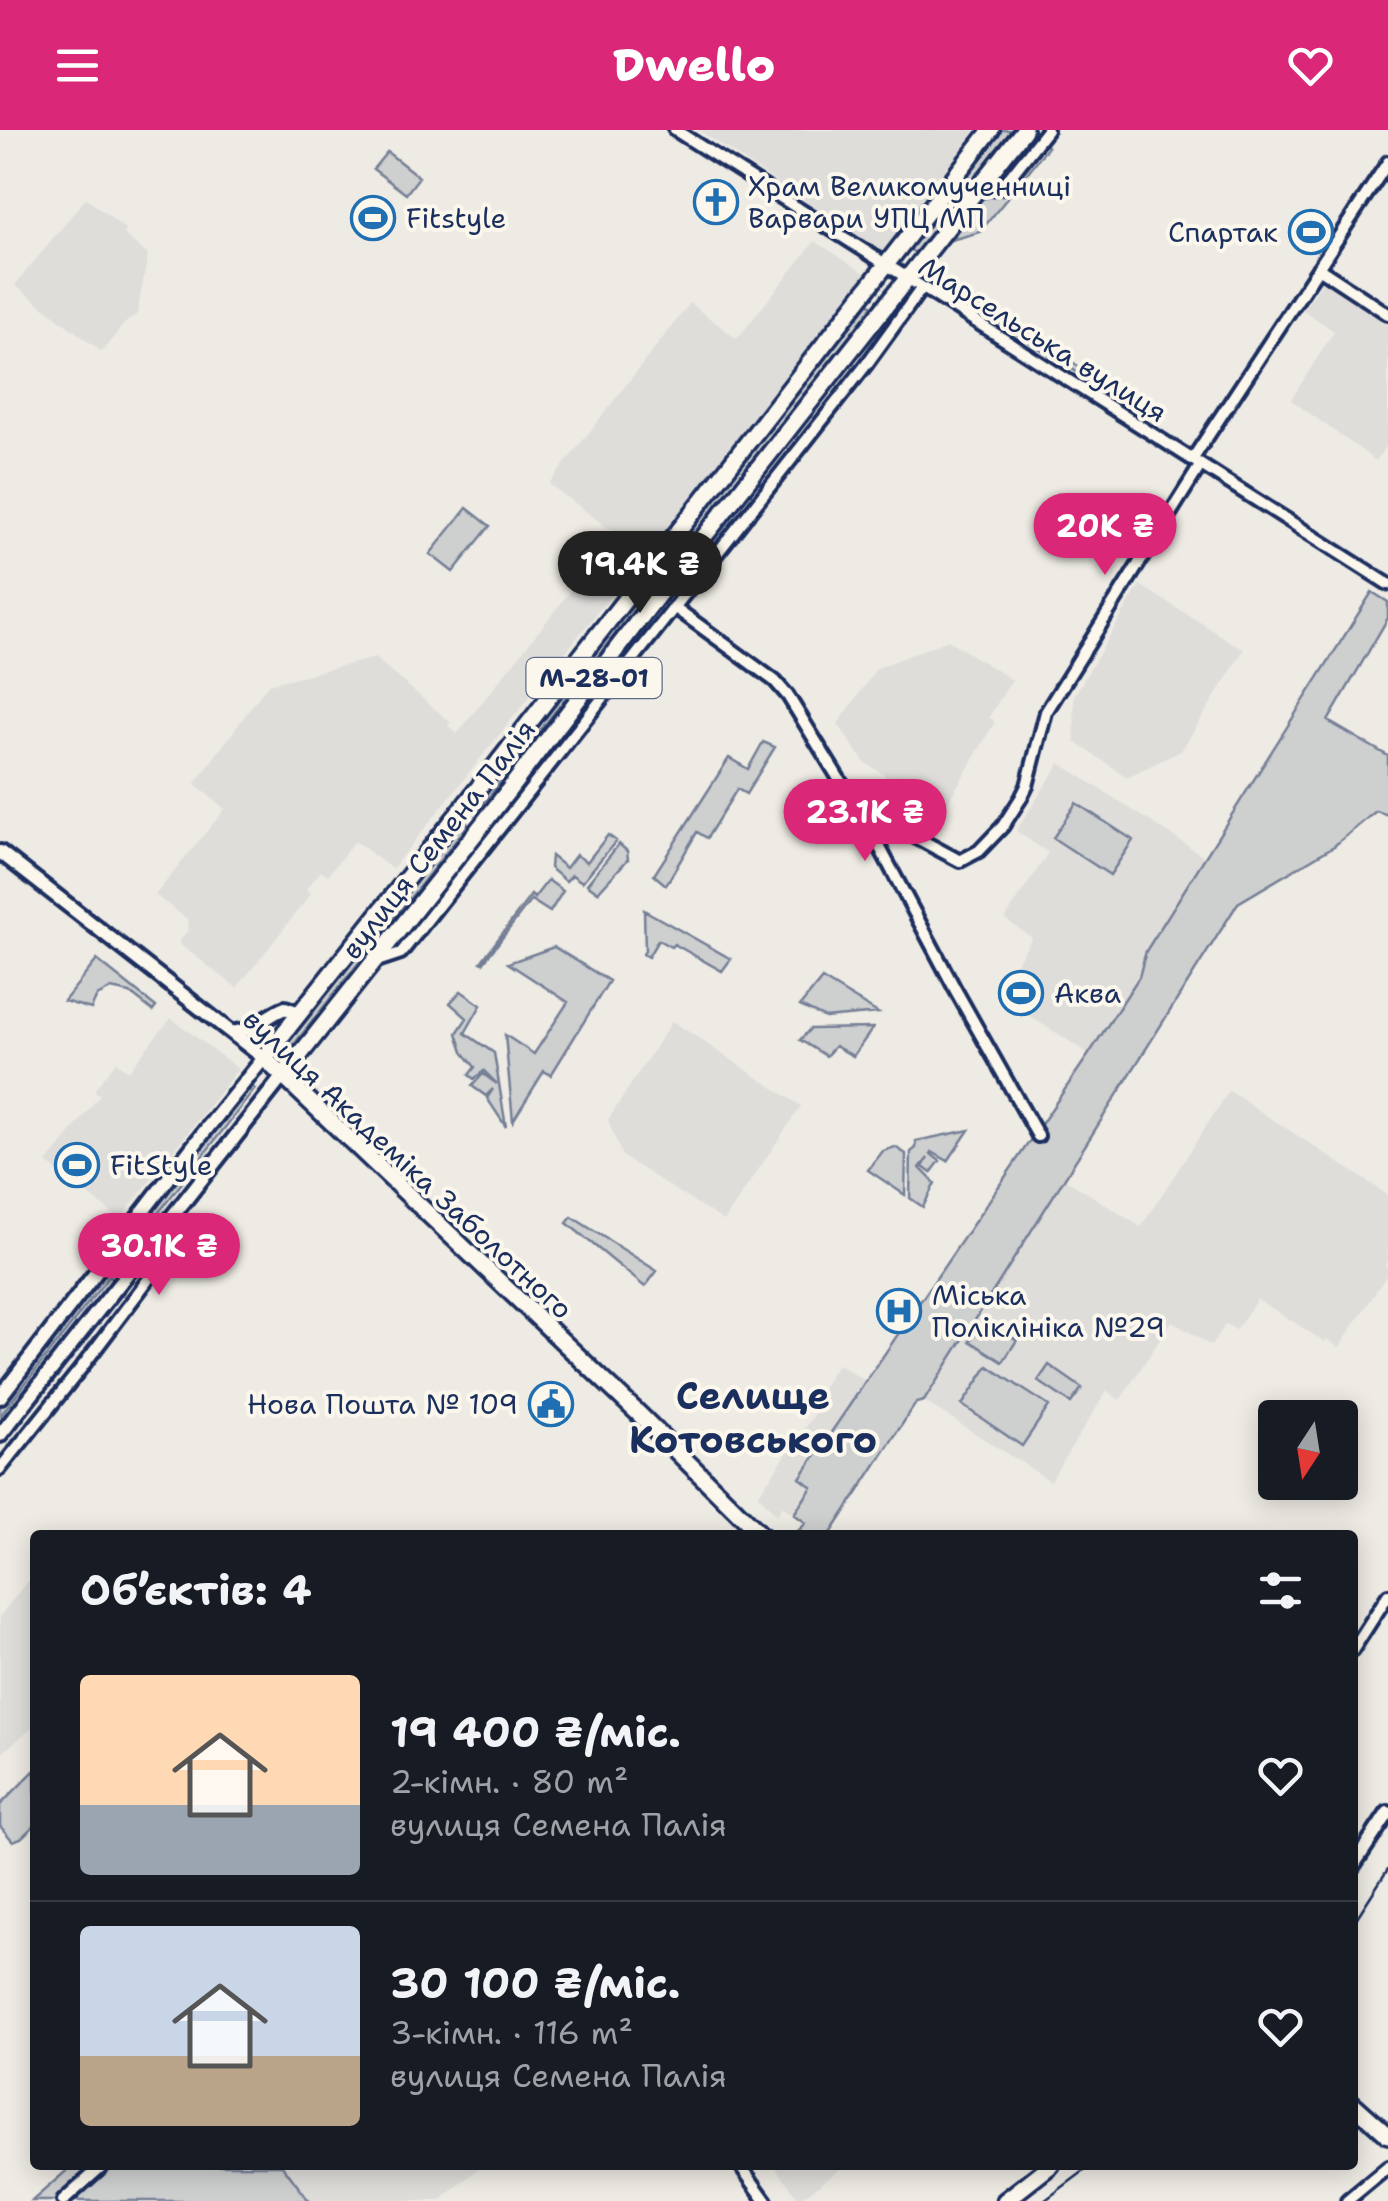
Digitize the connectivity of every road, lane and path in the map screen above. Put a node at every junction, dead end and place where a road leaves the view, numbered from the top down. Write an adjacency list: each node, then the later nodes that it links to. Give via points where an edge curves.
1 (675, 130): 7 (street, Марсельська вулиця)
2 (991, 130): 7 (highway, вулиця Семена Палія / М-28-01)
3 (1024, 130): 6 (highway, вулиця Семена Палія / М-28-01)
4 (1047, 130): 6 (street, via 1002,187)
5 (1388, 162): 8 (street)
6 (977, 191): 9 (highway, вулиця Семена Палія / М-28-01)
7 (885, 266): 9 (street, Марсельська вулиця); 13 (highway, вулиця Семена Палія / М-28-01)
8 (1318, 268): 11 (street); 12 (street)
9 (906, 279): 10 (street, Марсельська вулиця); 14 (highway, вулиця Семена Палія / М-28-01)
10 (922, 289): 12 (street, Марсельська вулиця); 16 (street)
11 (1388, 314)
12 (1196, 463): 15 (street, Марсельська вулиця); 19 (street, via 1046,712 1026,786 1003,826 960,861 902,830)
13 (652, 565): 14 (highway); 17 (highway, вулиця Семена Палія / М-28-01)
14 (671, 579): 18 (highway, вулиця Семена Палія / М-28-01)
15 (1388, 584)
16 (674, 607): 19 (street, via 782,688); 21 (street, via 401,952)
17 (462, 810): 18 (highway); 22 (highway, вулиця Семена Палія / М-28-01)
18 (482, 825): 21 (highway, вулиця Семена Палія / М-28-01)
19 (870, 831): 26 (street)
20 (0, 852): 23 (main road, вулиця Академіка Заболотного)
21 (373, 962): 25 (highway, вулиця Семена Палія / М-28-01)
22 (299, 1014): 23 (main road, via 285,1008); 24 (highway, вулиця Семена Палія / М-28-01)
23 (232, 1033): 24 (main road, вулиця Академіка Заболотного)
24 (264, 1058): 25 (highway, вулиця Академіка Заболотного); 30 (main road, вулиця Семена Палія)
25 (283, 1076): 27 (main road, вулиця Семена Палія); 33 (highway, вулиця Академіка Заболотного)
26 (1038, 1136)
27 (174, 1214): 28 (main road, вулиця Семена Палія); 29 (street, via 178,1240)
28 (64, 1353): 29 (street); 31 (main road, вулиця Семена Палія)
29 (82, 1367): 32 (street)
30 (0, 1398)
31 (0, 1435)
32 (0, 1469)
33 (757, 1530)
34 (1388, 1596): 35 (street)
35 (1358, 1642)
36 (1388, 1813): 37 (main road)
37 (1358, 1858)
38 (1358, 2108): 39 (highway)
39 (1388, 2135)
40 (1388, 2167): 47 (street)
41 (97, 2170): 44 (street)
42 (744, 2170): 45 (street)
43 (1045, 2170): 46 (highway)
44 (63, 2201)
45 (766, 2201)
46 (1005, 2201)
47 (1347, 2201)

